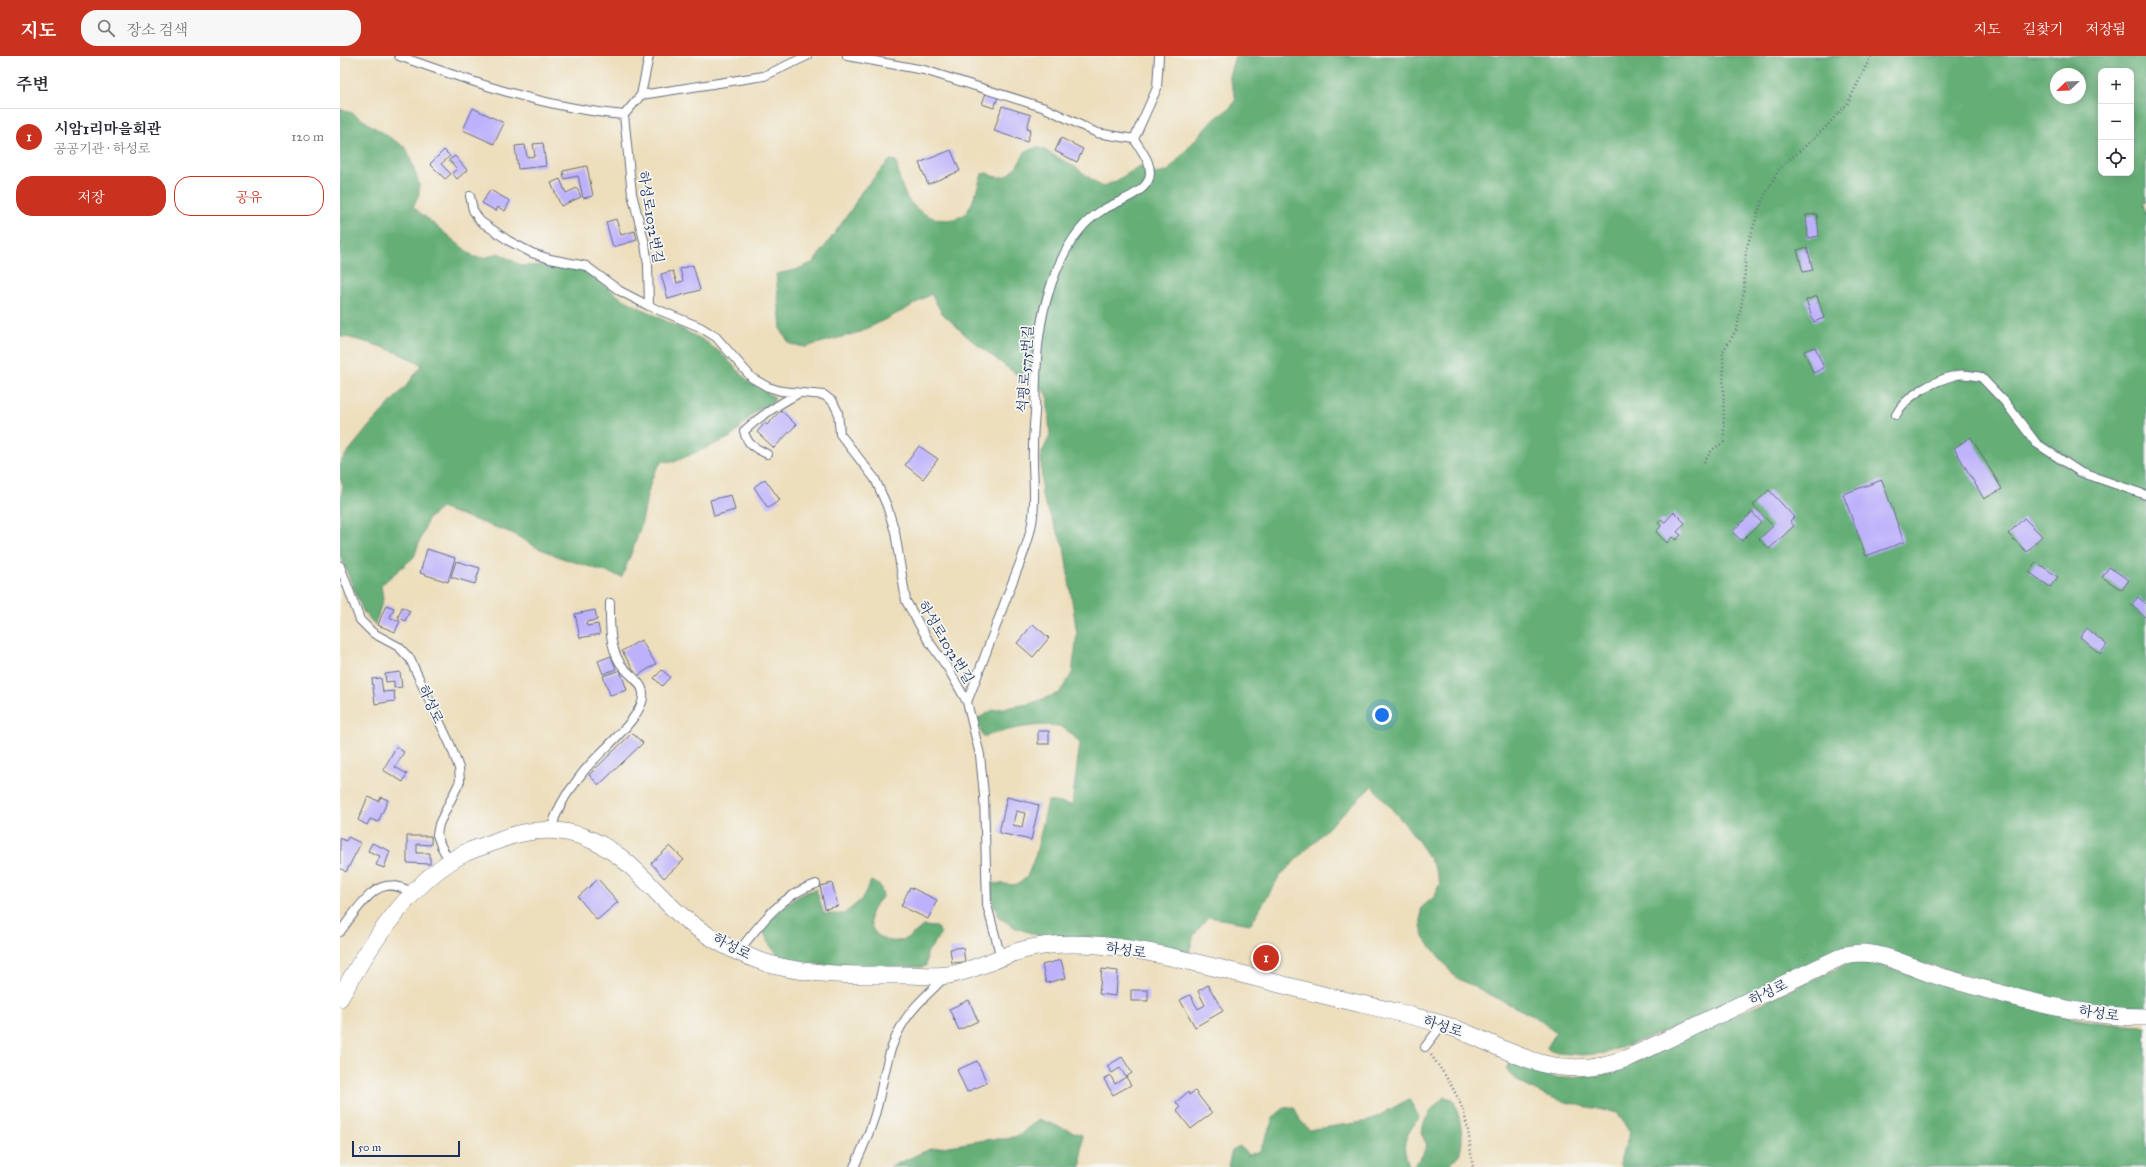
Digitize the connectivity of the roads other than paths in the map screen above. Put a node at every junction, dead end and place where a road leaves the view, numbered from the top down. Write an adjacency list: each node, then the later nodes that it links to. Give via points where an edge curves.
1 (399, 56): 7 (lane, via 522,98 589,112)
2 (649, 56): 6 (lane)
3 (807, 56): 6 (lane, via 764,76)
4 (847, 56): 8 (lane, via 924,70 1045,108 1097,133)
5 (1160, 56): 8 (lane, via 1157,88)
6 (641, 95): 7 (lane)
7 (624, 115): 10 (lane, 하성로1032번길, via 632,194 646,251)
8 (1134, 139): 17 (lane, 석평로575번길, via 1147,160 1151,173 1147,183 1101,211 1074,239 1050,288 1041,318 1037,344 1033,517 1018,567)
9 (470, 196): 10 (lane, via 472,210 490,230 532,253 586,266 615,288)
10 (649, 306): 11 (lane, 하성로1032번길, via 700,327 716,337 752,378 774,389)
11 (799, 393): 13 (lane, via 772,408 744,431 750,445); 17 (lane, 하성로1032번길, via 824,395 833,402 838,412 840,434 876,479 895,532 906,601 924,635 949,670)
12 (1896, 415): 14 (lane, via 1900,406 1930,385 1958,374 1981,377 2005,402 2036,443 2080,472)
13 (767, 454)
14 (2146, 495)
15 (340, 566): 19 (lane, 하성로, via 360,620 373,633 399,647 410,659 454,756 460,781 439,824 437,835)
16 (610, 603): 18 (lane, via 612,647 626,672 640,684 644,693 642,702 631,720 572,787 556,810)
17 (967, 702): 24 (lane, 하성로1032번길, via 980,755 984,789 987,905)
18 (550, 829): 19 (street, 하성로, via 510,836); 23 (street, 하성로, via 575,834 602,845 638,873 693,925)
19 (450, 862): 21 (street, 하성로)
20 (816, 884): 23 (lane, via 790,895 760,923)
21 (414, 893): 22 (lane, via 395,886 376,889); 26 (street, 하성로, via 380,932)
22 (340, 932)
23 (738, 952): 25 (street, 하성로, via 773,965 808,972)
24 (1001, 958): 25 (street, 하성로); 28 (street, 하성로, via 1024,950 1054,945 1135,950 1251,976)
25 (947, 975): 30 (lane, 하성로, via 920,1001 902,1024 886,1062 877,1108 866,1141)
26 (340, 998)
27 (2146, 1018): 28 (street, 하성로, via 2121,1017 2036,1003 1863,953 1845,955 1628,1058 1600,1067 1572,1068 1546,1065)
28 (1442, 1025): 29 (lane)
29 (1425, 1047)
30 (854, 1167)

